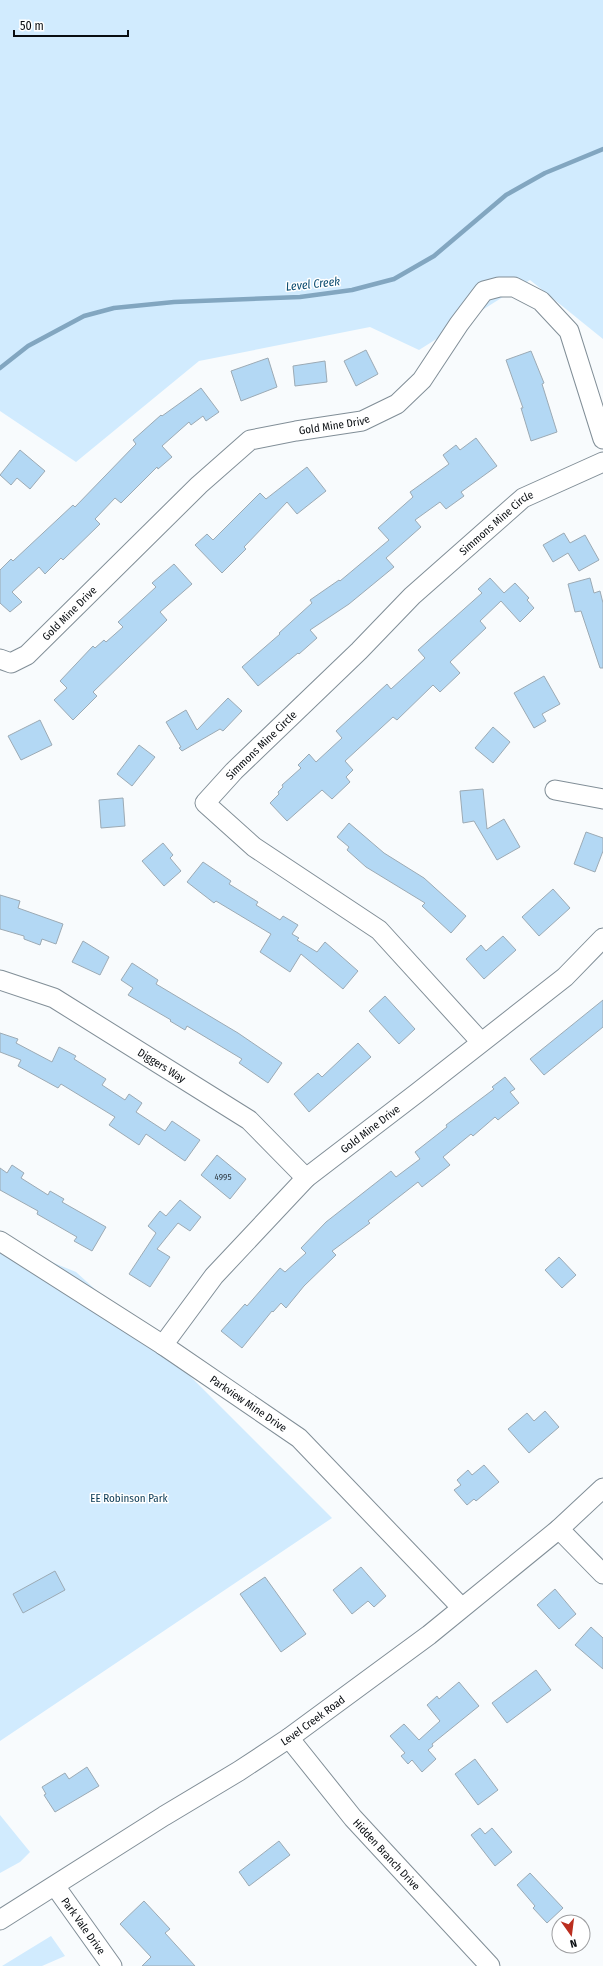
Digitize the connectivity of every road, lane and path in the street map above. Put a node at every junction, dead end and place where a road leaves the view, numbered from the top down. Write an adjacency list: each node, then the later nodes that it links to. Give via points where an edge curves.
1 (603, 438): 3 (street, Gold Mine Drive, via 569,331 541,301 514,287 484,291 422,380 397,404 362,421 250,440 194,491 27,655 11,663)
2 (603, 462): 8 (street, Simmons Mine Circle, via 523,498 412,596 359,651 234,771 205,803 254,847 379,930)
3 (0, 659)
4 (555, 790): 5 (street)
5 (603, 799)
6 (603, 938): 8 (street, Gold Mine Drive, via 565,977)
7 (0, 980): 9 (street, Diggers Way, via 54,998 249,1120)
8 (481, 1042): 9 (street, Gold Mine Drive)
9 (306, 1178): 11 (street, Gold Mine Drive, via 214,1276)
10 (0, 1242): 11 (street, Parkview Mine Drive)
11 (163, 1345): 15 (street, Parkview Mine Drive, via 299,1438)
12 (603, 1488): 13 (street, Level Creek Road)
13 (559, 1528): 14 (street); 15 (street, Level Creek Road)
14 (603, 1574)
15 (462, 1608): 16 (street, Level Creek Road)
16 (289, 1738): 17 (street, Level Creek Road); 20 (street, Hidden Branch Drive, via 353,1818)
17 (56, 1886): 18 (street, Level Creek Road); 19 (street, Park Vale Drive)
18 (0, 1920)
19 (112, 1966)
20 (490, 1966)

